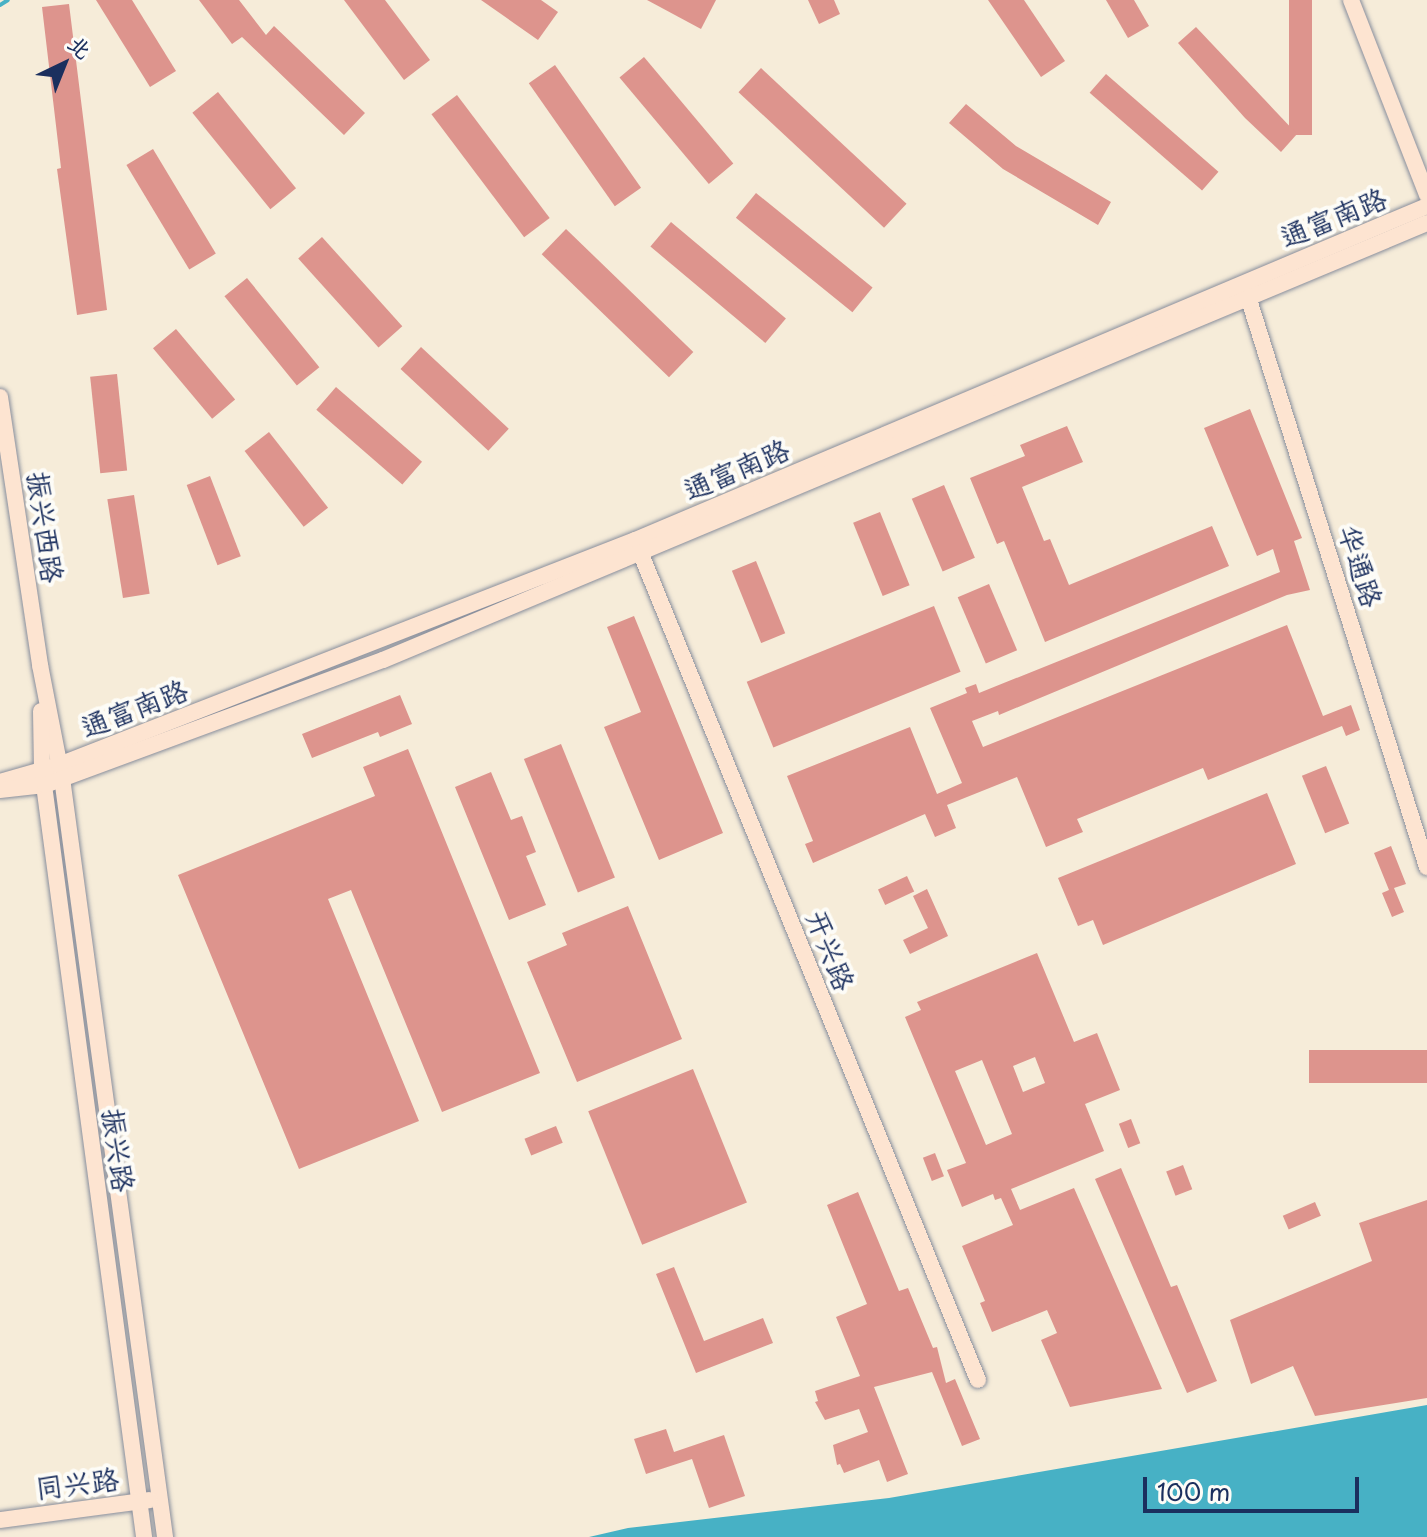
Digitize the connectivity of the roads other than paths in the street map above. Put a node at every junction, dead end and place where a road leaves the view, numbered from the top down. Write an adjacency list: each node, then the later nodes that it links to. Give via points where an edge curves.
1 (1351, 0): 2 (main road)
2 (1427, 195)
3 (1427, 206): 5 (main road, 通富南路)
4 (1427, 223): 5 (main road, 通富南路)
5 (1246, 289): 7 (main road, 通富南路); 13 (main road, 华通路)
6 (0, 397): 8 (main road, 振兴西路)
7 (638, 546): 9 (main road, 通富南路, via 383,660); 14 (main road, 开兴路)
8 (40, 665): 9 (main road, 振兴西路); 10 (main road, 振兴西路)
9 (61, 771): 10 (main road, 通富南路); 15 (main road, 振兴路)
10 (43, 778): 11 (main road); 12 (main road); 16 (main road, 振兴路)
11 (0, 782)
12 (0, 790)
13 (1427, 867)
14 (978, 1380)
15 (160, 1500): 16 (main road, 同兴路); 19 (main road, 振兴路)
16 (139, 1502): 17 (main road, 同兴路); 18 (main road, 振兴路)
17 (0, 1520)
18 (144, 1537)
19 (165, 1537)

